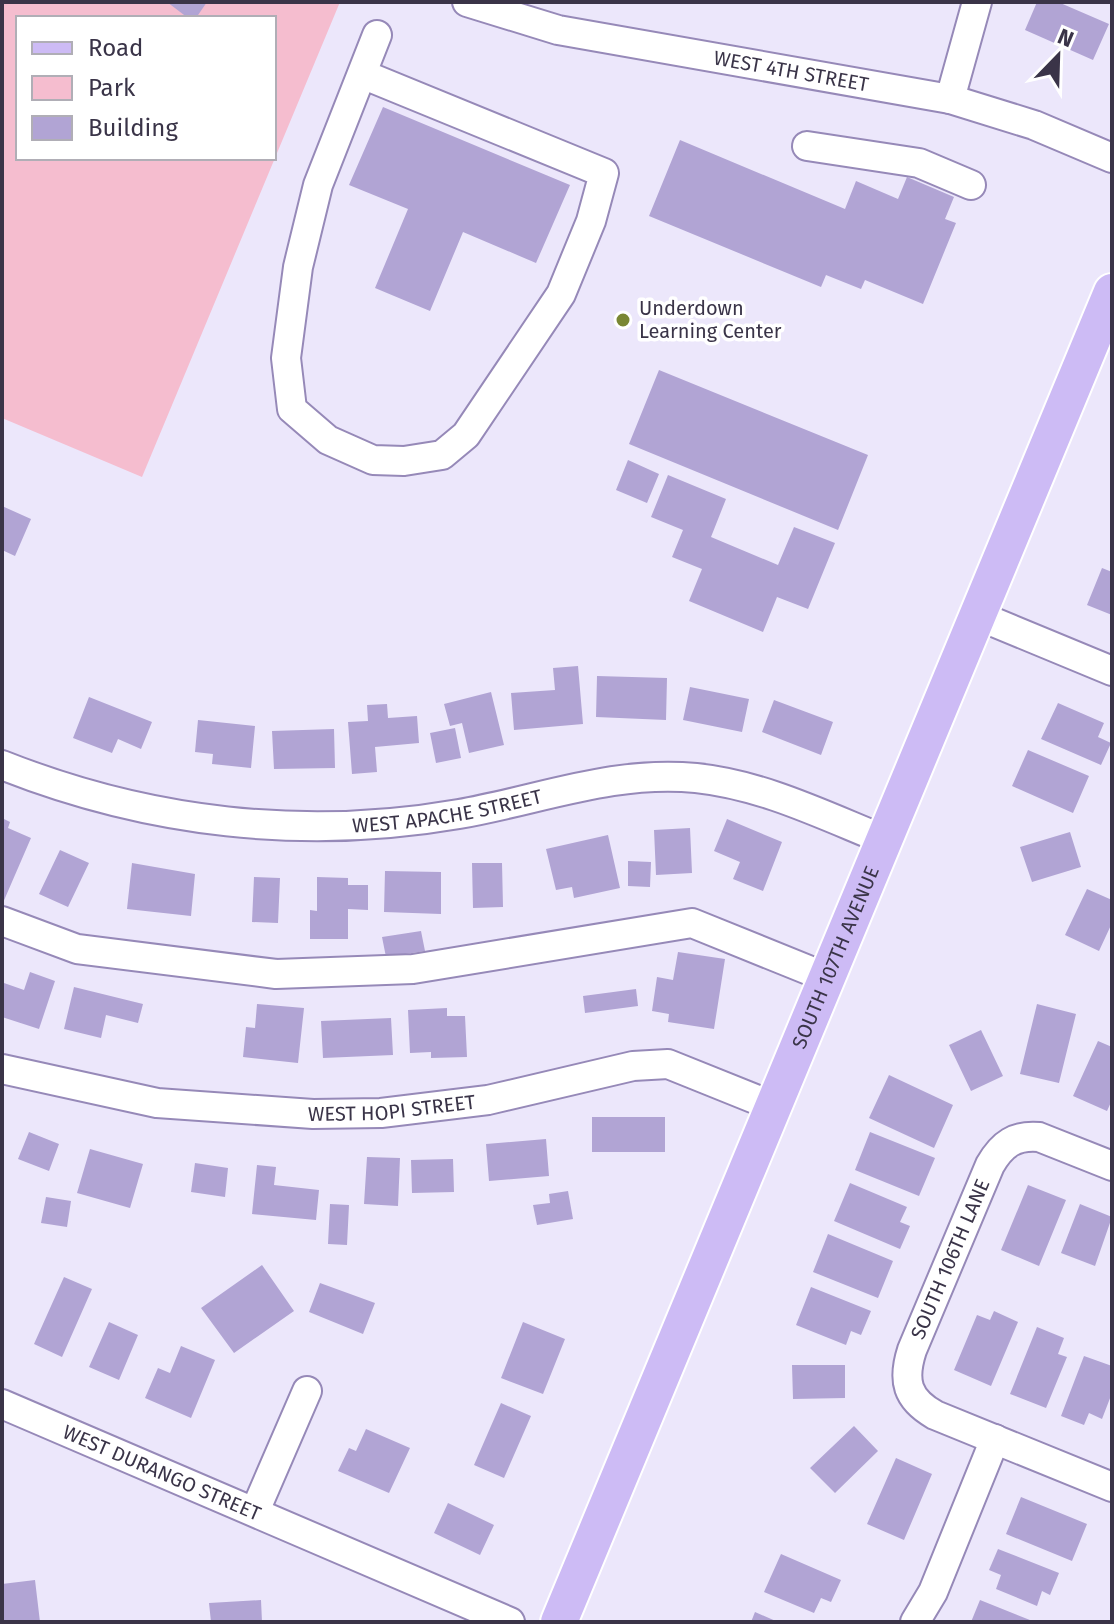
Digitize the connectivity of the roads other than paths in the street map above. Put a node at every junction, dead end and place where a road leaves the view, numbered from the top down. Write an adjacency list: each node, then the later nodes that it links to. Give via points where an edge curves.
1 (467, 2): 5 (street, WEST 4TH STREET, via 558,30)
2 (977, 2): 5 (street)
3 (377, 35): 4 (street)
4 (362, 74): 4 (street, via 604,173 561,294 466,435 442,455 373,460 328,440 292,409 286,358 298,267 318,185)
5 (950, 99): 7 (street, WEST 4TH STREET, via 1034,125)
6 (807, 146): 8 (street, via 919,163)
7 (1112, 158)
8 (971, 185)
9 (1112, 292): 10 (main road, SOUTH 107TH AVENUE)
10 (979, 616): 11 (street); 13 (main road, SOUTH 107TH AVENUE)
11 (1112, 671)
12 (2, 765): 13 (street, WEST APACHE STREET, via 147,810 302,827 455,815 615,778 695,778 776,796)
13 (885, 840): 15 (main road, SOUTH 107TH AVENUE)
14 (2, 921): 15 (street, via 77,949 276,974 413,969 692,923)
15 (828, 978): 17 (main road, SOUTH 107TH AVENUE)
16 (2, 1069): 17 (street, WEST HOPI STREET, via 157,1103 313,1114 381,1113 488,1100 633,1066 668,1064)
17 (775, 1107): 25 (main road, SOUTH 107TH AVENUE)
18 (1112, 1166): 21 (street, SOUTH 106TH LANE, via 1039,1137 1005,1144 990,1165 905,1377 908,1390 925,1409)
19 (307, 1391): 23 (street)
20 (2, 1404): 23 (street, WEST DURANGO STREET)
21 (995, 1439): 22 (street); 26 (street, via 933,1592)
22 (1112, 1487)
23 (255, 1511): 24 (street, WEST DURANGO STREET)
24 (510, 1622)
25 (559, 1622)
26 (915, 1622)

